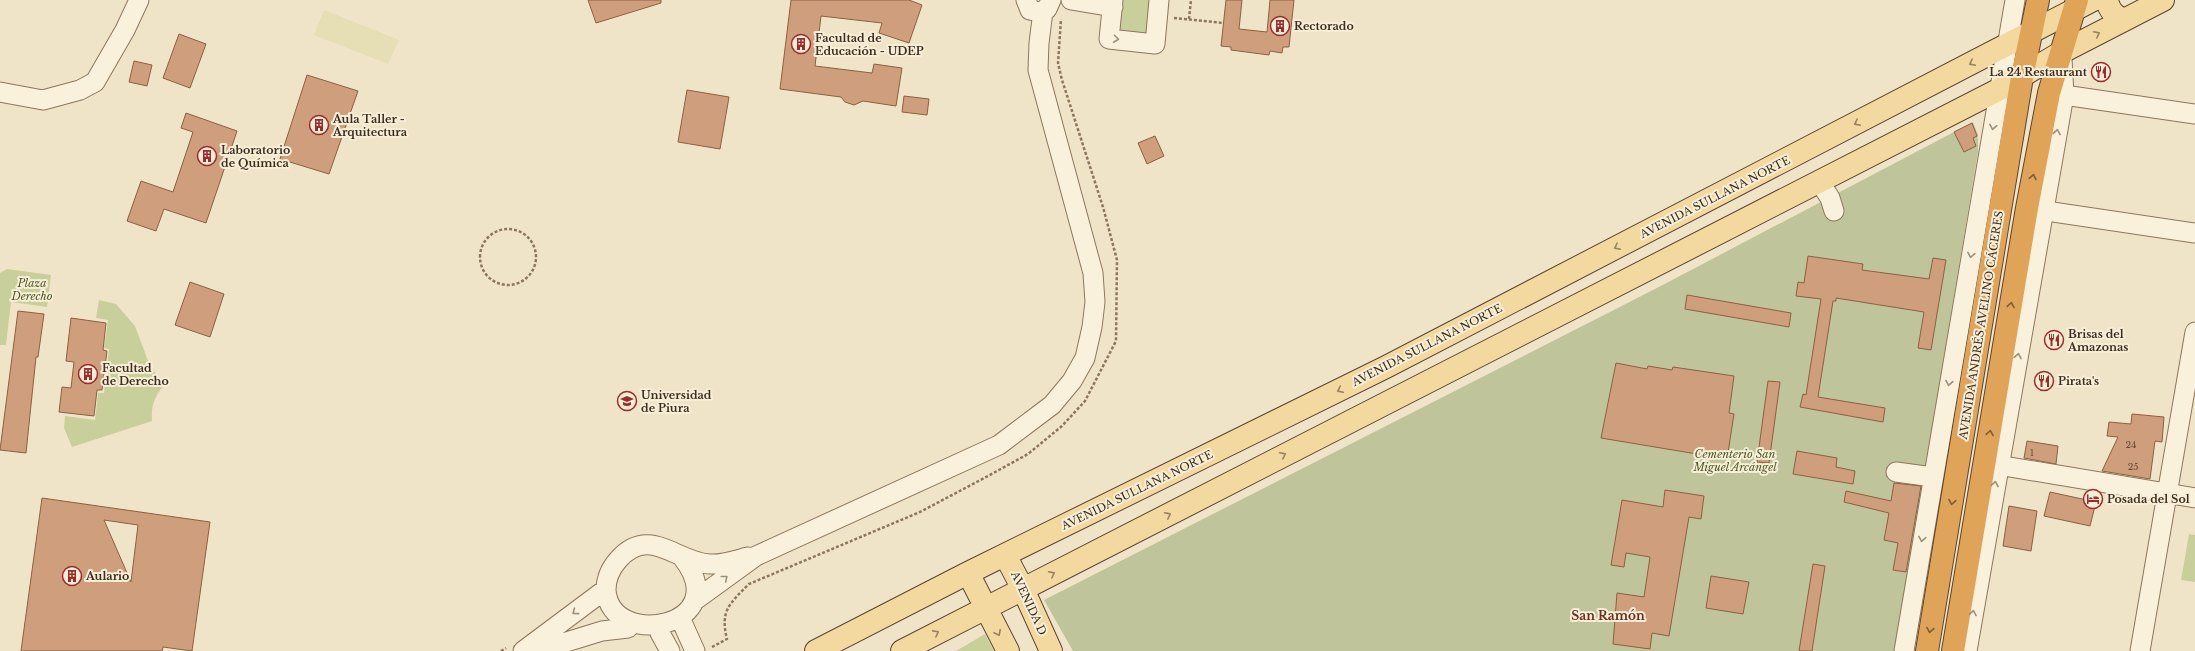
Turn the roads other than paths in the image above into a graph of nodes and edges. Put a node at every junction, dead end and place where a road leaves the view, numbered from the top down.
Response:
1 (139, 0) edge
2 (1159, 0) edge
3 (2015, 0) edge
4 (2038, 0) edge
5 (2107, 0) edge
6 (2163, 0) edge
7 (1113, 3) edge
8 (2082, 3) edge
9 (1050, 4) edge
10 (2124, 20) junction
11 (2033, 30) junction
12 (2007, 45) junction
13 (2062, 52) junction
14 (2022, 76) junction
15 (2000, 89) junction
16 (0, 92) edge
17 (2064, 95) junction
18 (2195, 114) edge
19 (1819, 181) junction
20 (2035, 209) junction
21 (1834, 211) dead end
22 (2195, 233) edge
23 (2195, 332) edge
24 (1998, 465) junction
25 (1896, 472) dead end
26 (1933, 477) junction
27 (2167, 493) junction
28 (2195, 498) edge
29 (1005, 555) junction
30 (756, 556) junction
31 (682, 557) junction
32 (968, 573) junction
33 (1023, 588) junction
34 (606, 589) junction
35 (694, 601) junction
36 (985, 607) junction
37 (682, 622) junction
38 (628, 628) junction
39 (660, 634) junction
40 (702, 650) edge
41 (523, 651) edge
42 (537, 651) edge
43 (670, 651) edge
44 (816, 651) edge
45 (902, 651) edge
46 (1008, 651) edge
47 (1051, 651) edge
48 (1904, 651) edge
49 (1927, 651) edge
50 (1953, 651) edge
51 (1967, 651) edge
52 (2140, 651) edge

1 - 16 street
7 -> 2 street
3 - 12 street, AVENIDA ANDRÉS AVELINO CÁCERES
4 - 11 highway, AVENIDA ANDRÉS AVELINO CÁCERES
5 - 10 main road
6 - 10 main road
7 - 9 street
8 - 11 main road, AVENIDA SULLANA NORTE
8 - 13 highway
9 - 30 street
13 -> 10 main road
11 - 12 main road, AVENIDA SULLANA NORTE
11 - 14 highway, AVENIDA ANDRÉS AVELINO CÁCERES
12 - 15 street, AVENIDA ANDRÉS AVELINO CÁCERES
12 -> 29 main road, AVENIDA SULLANA NORTE
13 - 14 main road
13 - 17 street
20 -> 13 highway
14 - 15 main road
14 -> 49 highway, AVENIDA ANDRÉS AVELINO CÁCERES
15 - 19 main road
15 -> 26 street, AVENIDA ANDRÉS AVELINO CÁCERES
17 - 18 street
20 -> 17 street
19 - 21 street
33 -> 19 main road
20 - 22 street
24 -> 20 street
50 -> 20 highway
23 - 27 street
24 - 27 street
51 -> 24 street
25 - 26 street
26 -> 48 street, AVENIDA ANDRÉS AVELINO CÁCERES
27 - 28 street
27 - 52 street
29 - 32 main road, AVENIDA SULLANA NORTE
29 - 33 main road, AVENIDA D
30 - 31 street
35 -> 30 street
31 - 34 street
31 - 35 street
32 - 36 main road
32 - 44 main road, AVENIDA SULLANA NORTE
33 - 36 main road
33 - 47 main road, AVENIDA D
34 - 38 street
34 -> 41 street
35 - 37 street
45 -> 36 main road
36 -> 46 main road
37 - 39 street
37 - 40 street
38 - 39 street
38 - 42 street
39 - 43 street

